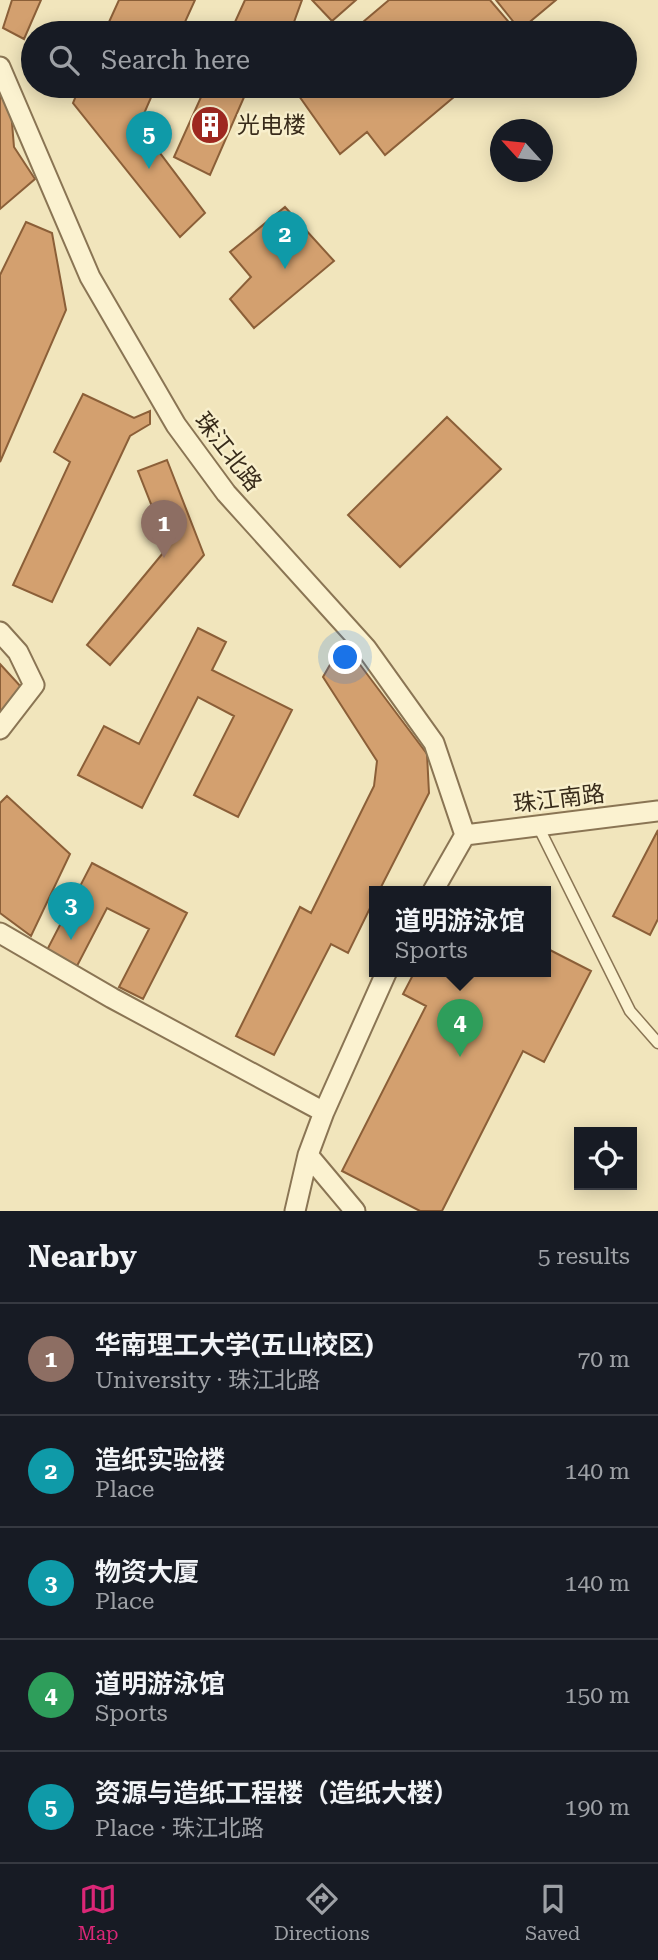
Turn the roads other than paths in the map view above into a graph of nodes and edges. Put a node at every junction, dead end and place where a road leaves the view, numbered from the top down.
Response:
1 (0, 67) edge
2 (0, 633) edge
3 (0, 729) edge
4 (658, 811) edge
5 (538, 826) junction
6 (465, 835) junction
7 (436, 886) edge
8 (0, 933) edge
9 (384, 977) edge
10 (658, 1043) edge
11 (324, 1112) junction
12 (308, 1155) junction
13 (295, 1211) edge
14 (355, 1211) edge

1 - 6 street, 珠江北路
2 - 3 street
4 - 5 street, 珠江南路
5 - 6 street, 珠江南路
5 - 10 lane
6 - 7 street
8 - 11 street
9 - 11 street
11 - 12 street
12 - 13 street
12 - 14 street

